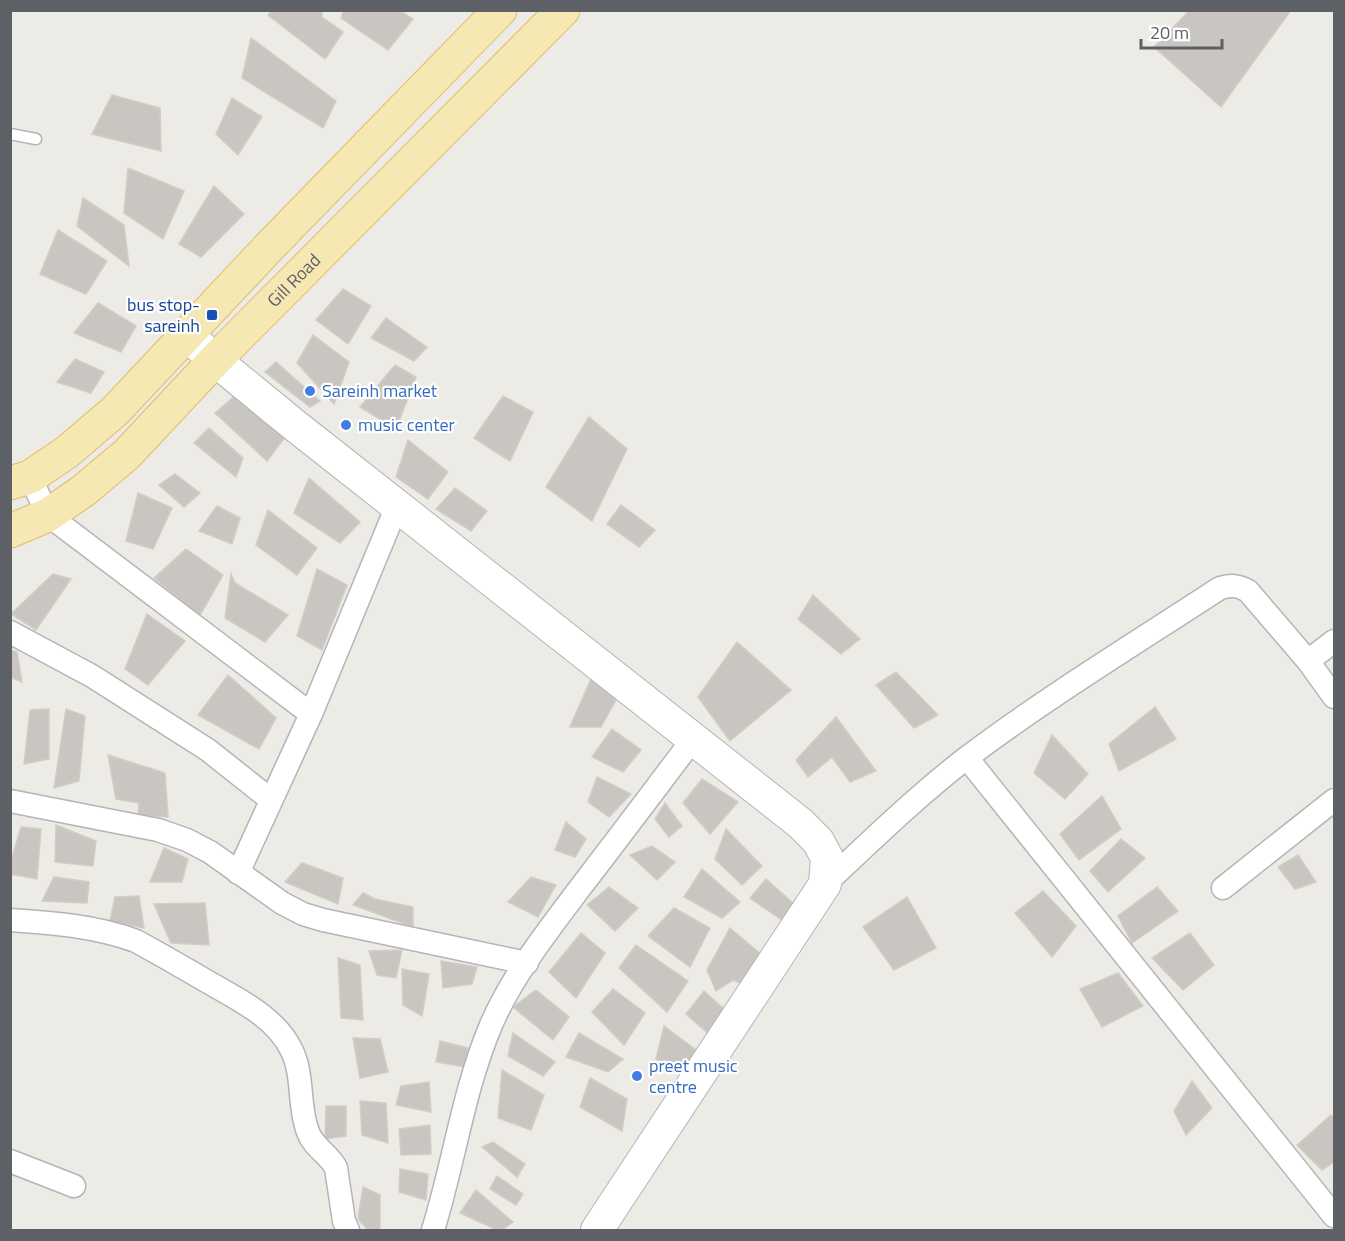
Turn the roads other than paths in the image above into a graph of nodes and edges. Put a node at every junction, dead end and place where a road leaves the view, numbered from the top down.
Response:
1 (500, 10) edge
2 (563, 10) edge
3 (10, 134) edge
4 (36, 139) dead end
5 (186, 334) junction
6 (214, 360) junction
7 (20, 480) edge
8 (398, 506) junction
9 (48, 515) junction
10 (10, 531) edge
11 (10, 632) edge
12 (1335, 641) edge
13 (1308, 662) junction
14 (1335, 697) edge
15 (311, 714) junction
16 (693, 739) junction
17 (967, 758) junction
18 (271, 800) junction
19 (1335, 800) edge
20 (10, 801) edge
21 (238, 873) junction
22 (825, 884) junction
23 (1223, 888) dead end
24 (10, 920) edge
25 (527, 963) junction
26 (10, 1161) edge
27 (74, 1186) dead end
28 (1335, 1216) edge
29 (348, 1230) edge
30 (433, 1230) edge
31 (597, 1230) edge

1 - 5 main road
2 - 6 main road, Gill Road
3 - 4 lane
5 - 6 street
5 - 7 main road
6 - 8 street
6 - 9 main road, Gill Road
7 - 9 street
8 - 15 street
8 - 16 street
9 - 10 main road, Gill Road
9 - 15 street
11 - 18 street
12 - 13 street
13 - 14 street
13 - 17 street
15 - 18 street
16 - 22 street
16 - 25 street
17 - 22 street
17 - 28 street
18 - 21 street
19 - 23 street
20 - 21 street
21 - 25 street
22 - 31 street
24 - 29 street
25 - 30 street
26 - 27 street

